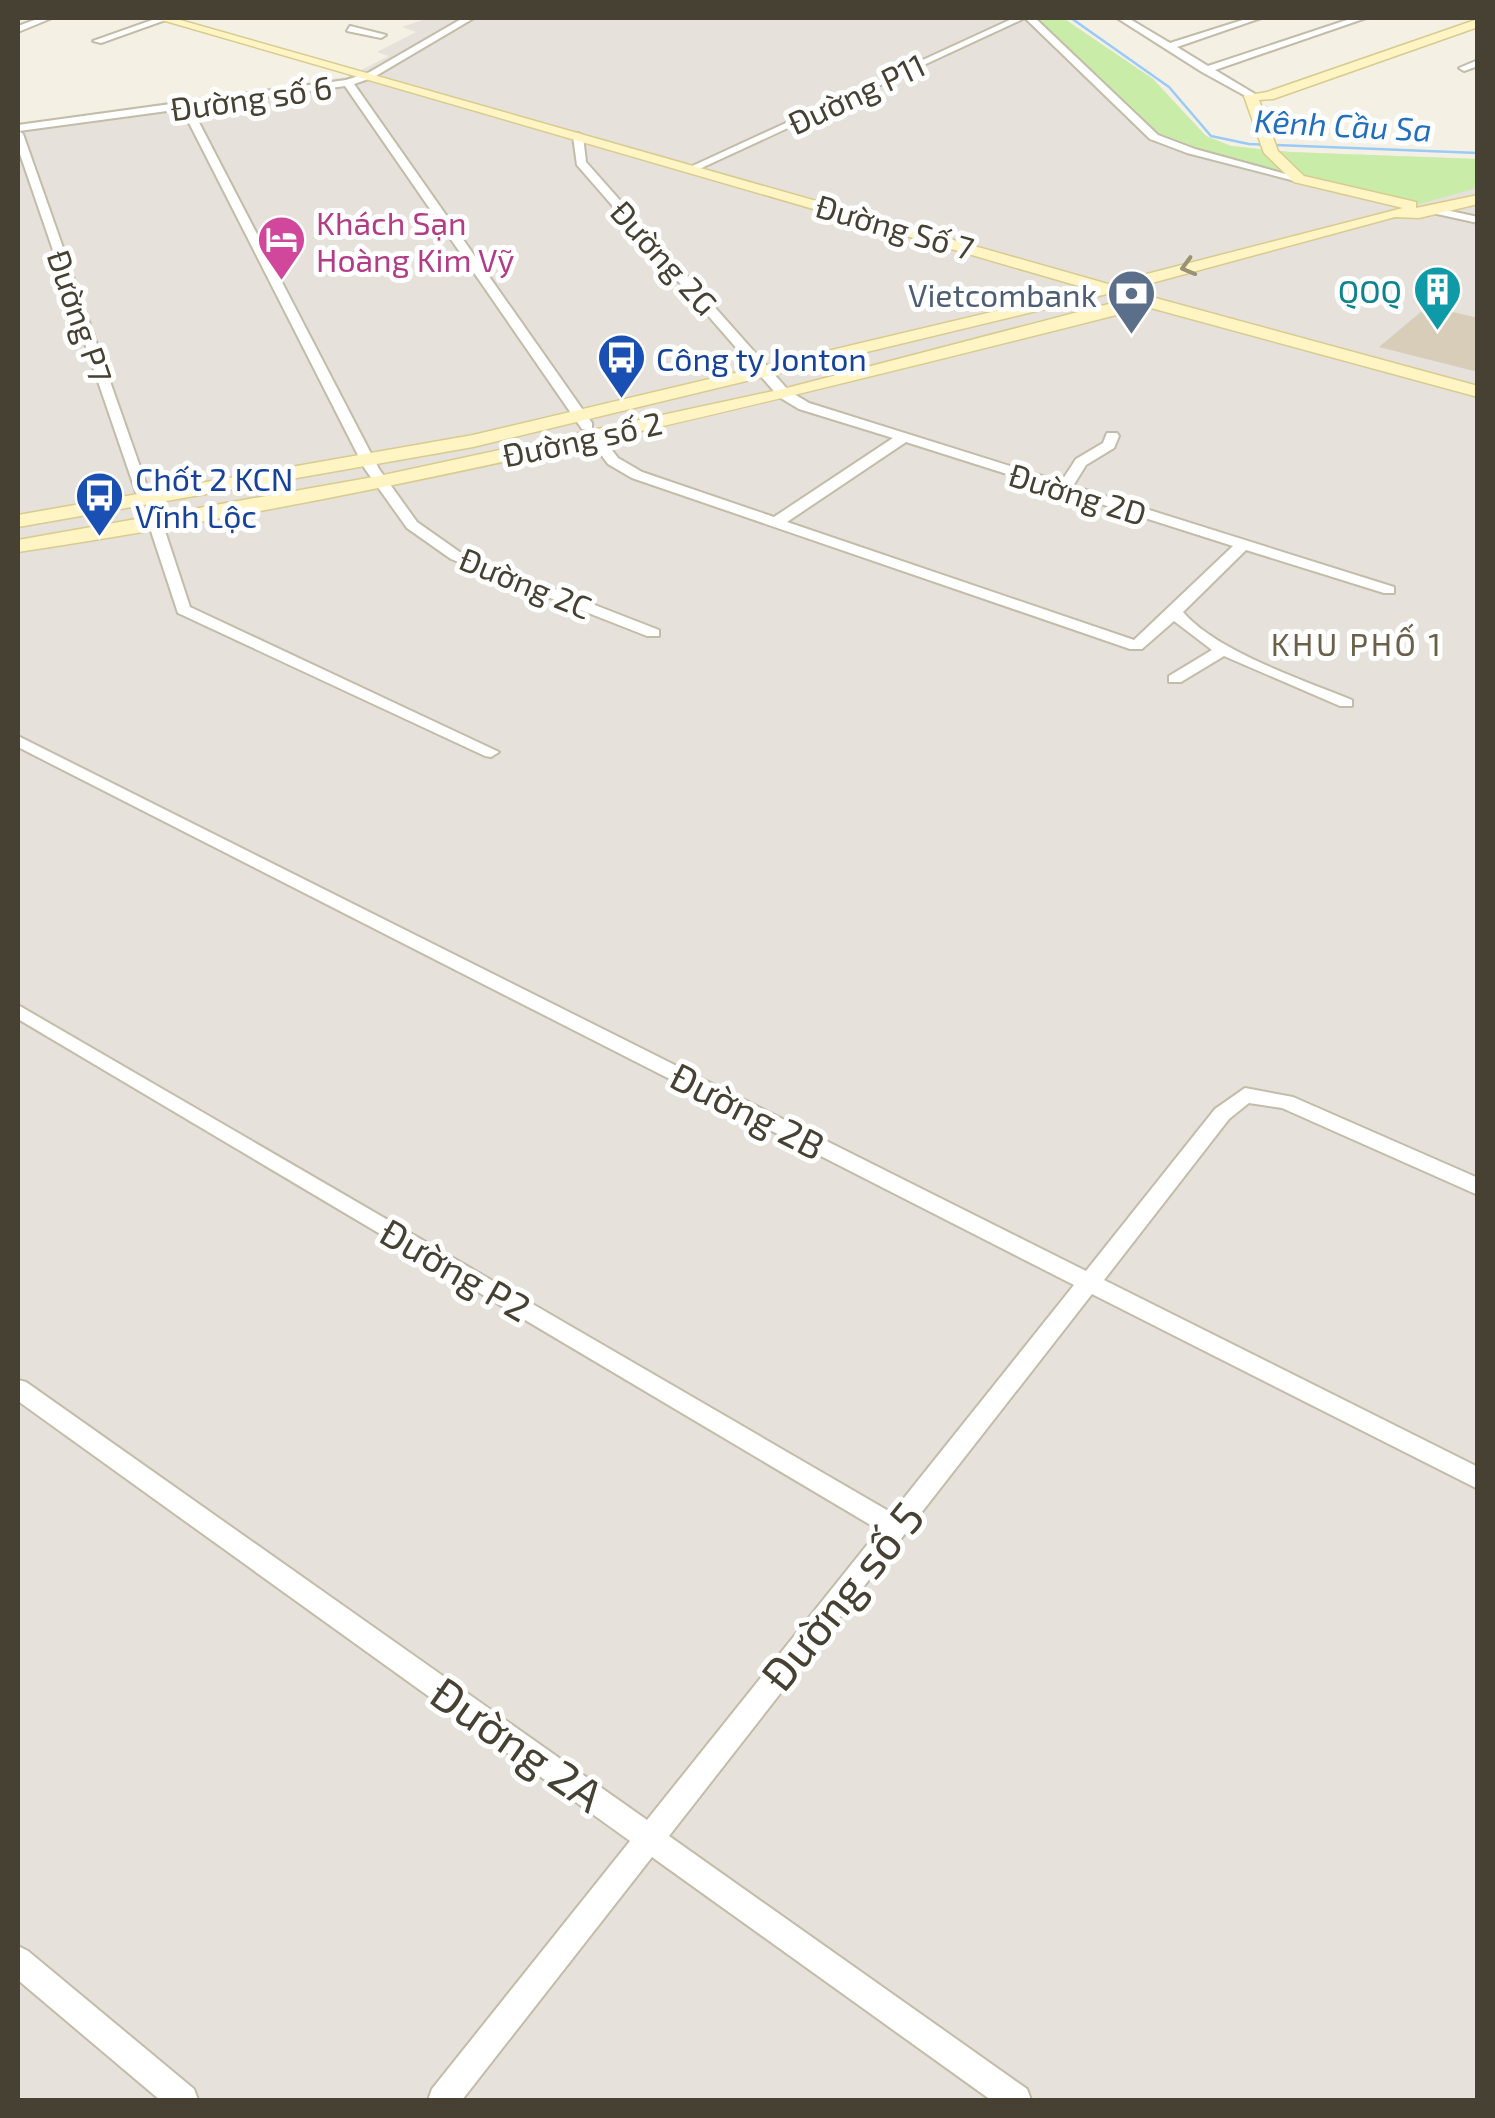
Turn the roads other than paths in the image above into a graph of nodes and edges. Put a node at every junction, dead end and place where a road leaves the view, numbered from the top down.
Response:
1 (47, 18) edge
2 (164, 18) edge
3 (469, 18) edge
4 (1020, 18) edge
5 (1030, 18) edge
6 (1122, 18) edge
7 (1257, 18) edge
8 (1360, 18) edge
9 (1468, 18) edge
10 (1146, 21) dead end
11 (1478, 23) edge
12 (1134, 25) junction
13 (18, 29) edge
14 (350, 29) dead end
15 (381, 35) dead end
16 (98, 41) dead end
17 (1168, 47) junction
18 (1478, 63) edge
19 (1464, 68) dead end
20 (1205, 70) junction
21 (371, 74) junction
22 (348, 83) junction
23 (1251, 96) junction
24 (185, 106) junction
25 (18, 131) edge
26 (578, 136) junction
27 (1275, 158) junction
28 (1236, 162) junction
29 (693, 168) junction
30 (1260, 169) junction
31 (1300, 179) junction
32 (1478, 198) edge
33 (1425, 211) junction
34 (1478, 220) edge
35 (1109, 289) junction
36 (1138, 299) junction
37 (1094, 303) junction
38 (775, 383) junction
39 (1478, 392) edge
40 (587, 426) junction
41 (1112, 436) dead end
42 (904, 438) junction
43 (373, 470) junction
44 (1065, 488) junction
45 (144, 498) junction
46 (18, 521) edge
47 (155, 522) junction
48 (776, 523) junction
49 (18, 533) edge
50 (1242, 544) junction
51 (18, 546) edge
52 (1389, 590) dead end
53 (1175, 612) junction
54 (653, 633) dead end
55 (1226, 648) junction
56 (1175, 679) dead end
57 (1346, 703) dead end
58 (18, 741) edge
59 (491, 752) dead end
60 (18, 1011) edge
61 (1478, 1187) edge
62 (1090, 1284) junction
63 (18, 1389) edge
64 (1478, 1479) edge
65 (895, 1527) junction
66 (648, 1836) junction
67 (18, 1961) edge
68 (183, 2100) edge
69 (443, 2100) edge
70 (1016, 2100) edge

1 - 13 street
2 - 16 street
2 - 21 main road, Đường Số 7
3 - 21 street, Đường số 6
4 - 29 street, Đường P11
5 - 28 street
6 - 12 street
7 - 17 street
8 - 20 street
9 - 23 main road
10 - 12 street
11 - 23 main road
12 - 17 street
14 - 15 street
17 - 20 street
18 - 19 street
20 - 23 street
21 - 22 street, Đường số 6
21 - 26 main road, Đường Số 7
22 - 24 street, Đường số 6
22 - 40 street
23 - 27 main road
24 - 25 street, Đường số 6
24 - 43 street, Đường 2C
25 - 45 street, Đường P7
26 - 29 main road, Đường Số 7
26 - 38 street, Đường 2G
27 - 28 street
27 - 30 street
27 - 31 main road
28 - 30 street
29 - 35 main road, Đường Số 7
30 - 31 street
31 - 33 main road
32 - 33 main road, Đường số 2
33 - 34 street
33 -> 35 main road, Đường số 2
33 - 36 main road, Đường số 2
35 - 36 main road, Đường Số 7
35 - 37 main road, Đường số 2
35 - 38 main road, Đường số 2
36 - 37 main road, Đường số 2
36 - 38 main road, Đường số 2
36 - 39 main road, Đường Số 7
37 - 38 main road, Đường số 2
38 - 40 main road, Đường số 2
38 - 40 main road, Đường số 2
38 - 42 street, Đường 2D
40 - 43 main road, Đường số 2
40 - 48 street
41 - 44 street
42 - 44 street, Đường 2D
42 - 48 street
43 - 45 main road, Đường số 2
43 - 47 main road, Đường số 2
43 - 49 main road, Đường số 2
43 - 54 street, Đường 2C
44 - 50 street, Đường 2D
45 - 46 main road, Đường số 2
47 - 51 main road, Đường số 2
47 - 59 street
48 - 53 street
50 - 52 street, Đường 2D
50 - 53 street
53 - 55 street
55 - 56 street
55 - 57 street
58 - 62 street, Đường 2B
60 - 65 street, Đường P2
61 - 62 street, Đường số 5
62 - 64 street, Đường 2B
62 - 65 street, Đường số 5
63 - 66 street, Đường 2A
65 - 66 street, Đường số 5
66 - 69 street, Đường số 5
66 - 70 street, Đường 2A
67 - 68 street

